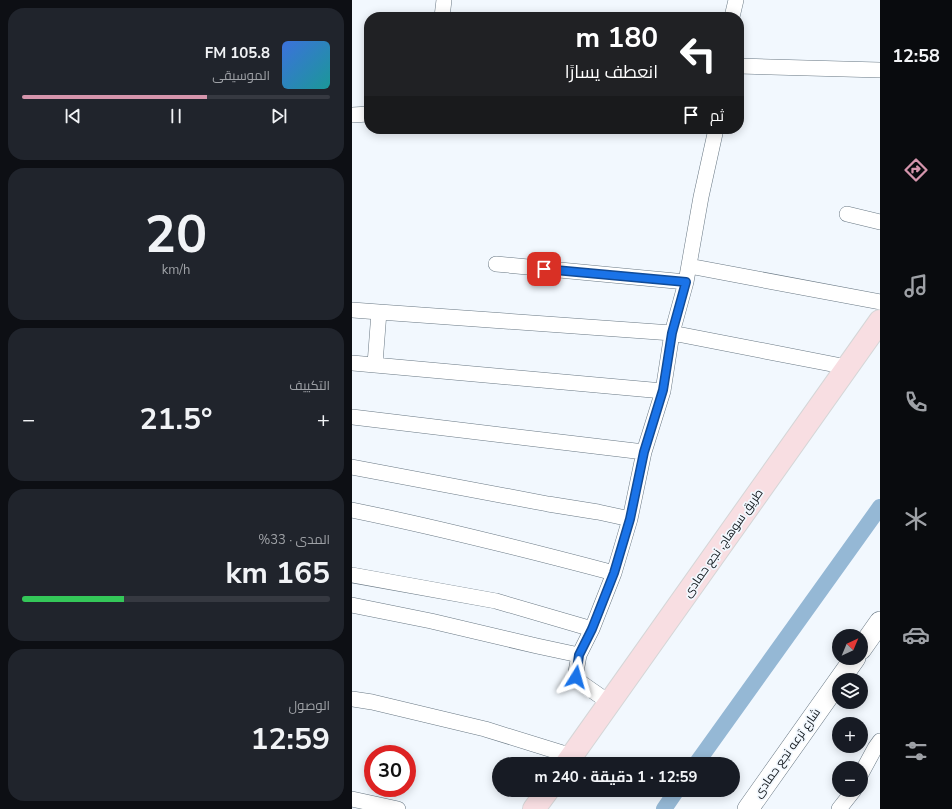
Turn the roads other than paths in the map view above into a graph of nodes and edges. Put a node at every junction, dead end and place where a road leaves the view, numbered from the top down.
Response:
1 (444, 0) edge
2 (736, 0) edge
3 (443, 12) edge
4 (733, 12) edge
5 (744, 66) edge
6 (880, 70) edge
7 (364, 114) edge
8 (352, 115) edge
9 (715, 134) edge
10 (847, 214) dead end
11 (880, 222) edge
12 (496, 264) dead end
13 (689, 266) junction
14 (686, 282) junction
15 (880, 302) edge
16 (352, 310) edge
17 (379, 312) junction
18 (880, 321) edge
19 (672, 333) junction
20 (352, 363) edge
21 (375, 364) junction
22 (847, 367) junction
23 (663, 390) junction
24 (352, 417) edge
25 (644, 452) junction
26 (352, 467) edge
27 (352, 510) edge
28 (630, 519) junction
29 (614, 573) junction
30 (352, 574) edge
31 (352, 605) edge
32 (880, 622) edge
33 (592, 629) junction
34 (868, 639) edge
35 (579, 655) junction
36 (849, 665) edge
37 (352, 699) edge
38 (610, 703) junction
39 (880, 741) edge
40 (561, 757) edge
41 (571, 757) edge
42 (868, 761) edge
43 (543, 797) edge
44 (848, 797) edge
45 (852, 797) edge
46 (352, 799) edge
47 (398, 809) edge
48 (534, 809) edge
49 (748, 809) edge
50 (839, 809) edge
51 (849, 809) edge

1 - 3 street
2 - 4 street
5 - 6 street
7 - 8 street
9 - 13 street
10 - 11 street
12 - 14 street
13 - 14 street
13 - 15 street
14 - 19 street
16 - 17 street
17 - 19 street
17 - 21 street
18 - 22 main road, طريق سوهاج, نجع حمادى
19 - 22 street
19 - 23 street
20 - 21 street
21 - 23 street
22 - 38 main road, طريق سوهاج, نجع حمادى
23 - 25 street
24 - 25 street
25 - 28 street
26 - 28 street
27 - 29 street
28 - 29 street
29 - 33 street
30 - 33 street
31 - 35 street
32 - 34 street
33 - 35 street
35 - 38 street
36 - 49 street, شارع ترعه نجع حمادى
37 - 40 street
38 - 41 main road, طريق سوهاج, نجع حمادى
39 - 42 street
43 - 48 main road
44 - 50 street
45 - 51 street
46 - 47 street

